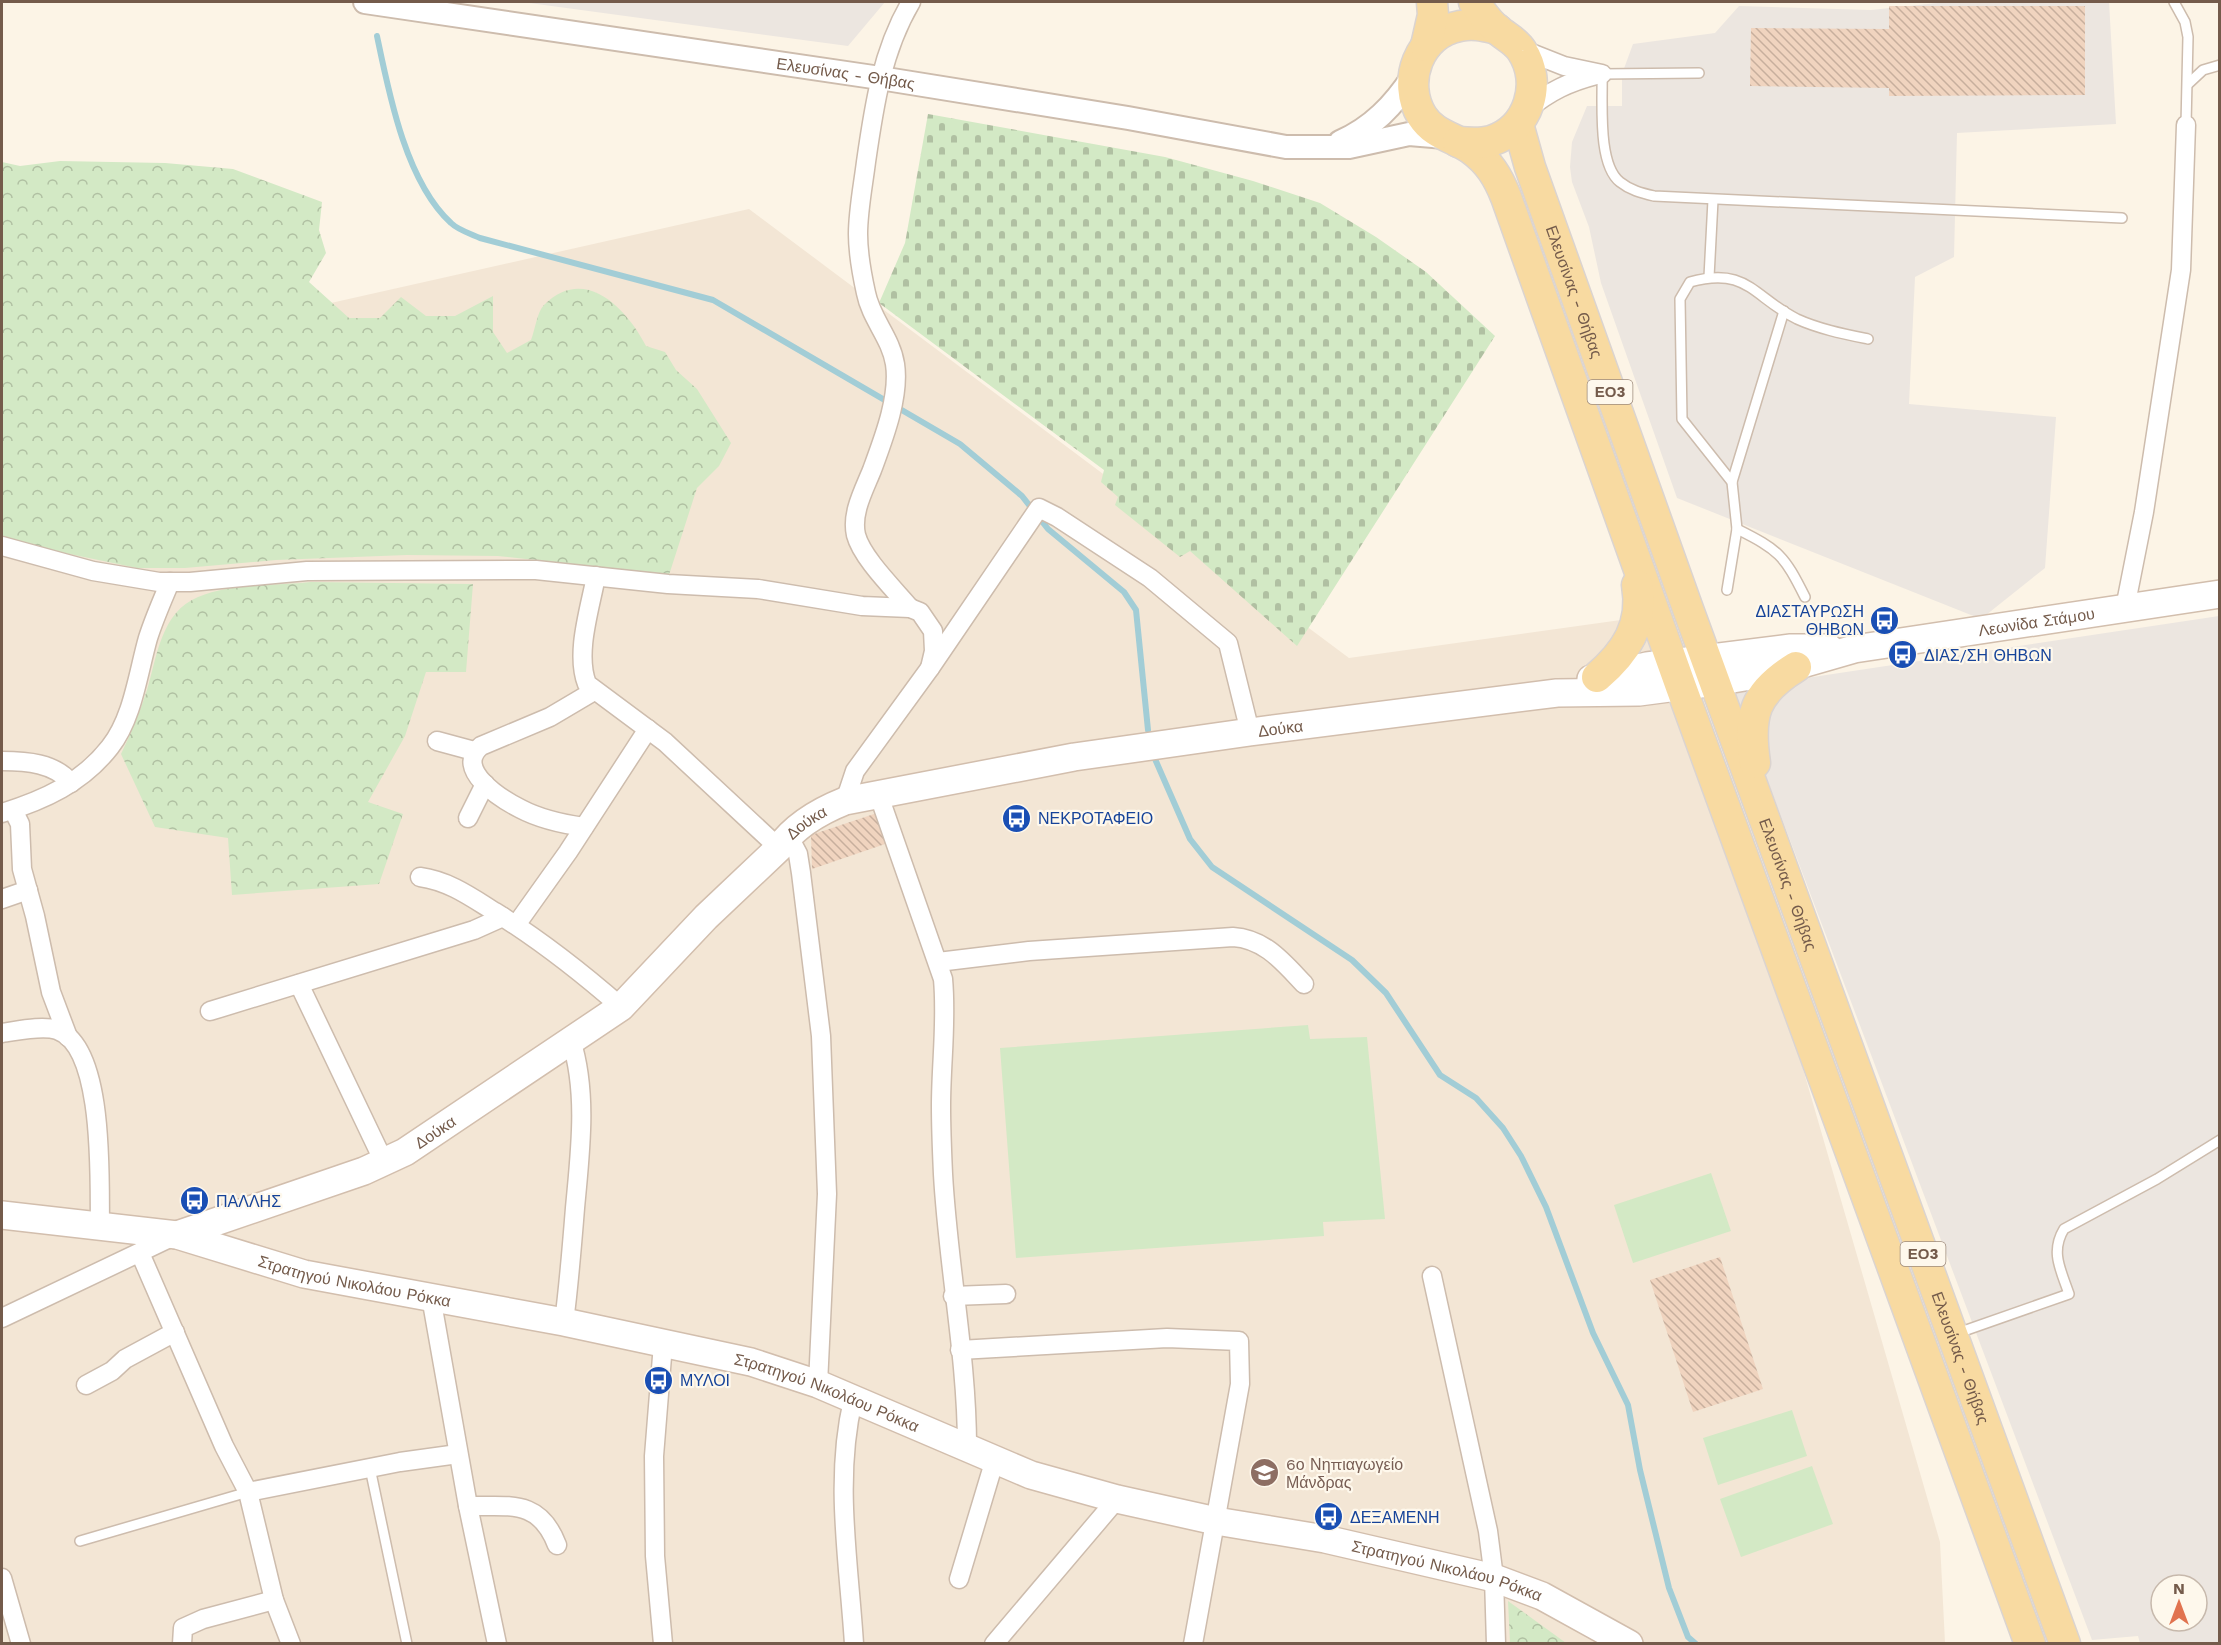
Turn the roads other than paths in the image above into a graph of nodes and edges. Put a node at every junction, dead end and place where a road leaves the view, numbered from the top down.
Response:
1 (365, 2) edge
2 (911, 2) edge
3 (1432, 2) edge
4 (1474, 2) edge
5 (2174, 2) edge
6 (1497, 29) junction
7 (1426, 46) junction
8 (1521, 49) junction
9 (2220, 65) edge
10 (1699, 73) dead end
11 (1602, 74) junction
12 (1413, 76) junction
13 (880, 78) junction
14 (2188, 84) junction
15 (1522, 117) junction
16 (2186, 125) joint
17 (1452, 140) junction
18 (1325, 149) junction
19 (1713, 200) junction
20 (2122, 218) dead end
21 (1709, 277) junction
22 (1784, 311) junction
23 (1868, 339) dead end
24 (1732, 482) junction
25 (1737, 529) junction
26 (1628, 538) junction
27 (2, 546) edge
28 (596, 576) junction
29 (170, 582) junction
30 (1727, 590) dead end
31 (2220, 594) edge
32 (1805, 597) dead end
33 (910, 608) junction
34 (2125, 608) junction
35 (1854, 649) junction
36 (1796, 667) junction
37 (930, 668) junction
38 (1711, 671) junction
39 (1677, 675) junction
40 (1597, 677) junction
41 (594, 691) junction
42 (1557, 693) junction
43 (648, 729) junction
44 (1250, 732) junction
45 (437, 741) dead end
46 (474, 751) junction
47 (2, 762) edge
48 (72, 783) junction
49 (485, 784) junction
50 (878, 793) junction
51 (845, 801) junction
52 (7, 812) edge
53 (1762, 813) junction
54 (468, 818) dead end
55 (584, 827) junction
56 (784, 841) junction
57 (420, 877) dead end
58 (28, 890) junction
59 (2, 899) edge
60 (510, 921) junction
61 (938, 962) junction
62 (299, 984) junction
63 (1304, 984) dead end
64 (621, 1007) junction
65 (210, 1011) dead end
66 (2, 1034) edge
67 (68, 1037) junction
68 (570, 1040) junction
69 (2219, 1140) edge
70 (384, 1162) junction
71 (2, 1215) edge
72 (100, 1227) junction
73 (177, 1234) junction
74 (140, 1253) junction
75 (1432, 1276) dead end
76 (1006, 1294) dead end
77 (953, 1296) junction
78 (431, 1297) junction
79 (2, 1318) edge
80 (564, 1322) junction
81 (175, 1332) junction
82 (1952, 1335) junction
83 (663, 1344) junction
84 (960, 1350) junction
85 (86, 1384) dead end
86 (818, 1384) junction
87 (853, 1400) junction
88 (968, 1447) junction
89 (458, 1454) junction
90 (995, 1459) junction
91 (370, 1468) junction
92 (248, 1492) junction
93 (1117, 1499) junction
94 (468, 1506) junction
95 (1216, 1521) junction
96 (80, 1541) dead end
97 (557, 1545) dead end
98 (2, 1578) edge
99 (1494, 1578) junction
100 (959, 1580) dead end
101 (274, 1600) junction
102 (21, 1644) edge
103 (182, 1644) edge
104 (291, 1644) edge
105 (407, 1644) edge
106 (497, 1644) edge
107 (663, 1644) edge
108 (854, 1644) edge
109 (994, 1644) edge
110 (1193, 1644) edge
111 (1496, 1644) edge
112 (1629, 1644) edge
113 (2030, 1644) edge
114 (2065, 1644) edge

1 - 13 street, Ελευσίνας - Θήβας
2 - 13 street
3 - 7 main road
4 - 6 main road, Ελευσίνας - Θήβας / ΕΟ3
5 - 14 lane
6 - 7 main road
6 - 8 main road, Ελευσίνας - Θήβας / ΕΟ3
7 - 12 main road
8 - 11 street
8 - 15 main road, Ελευσίνας - Θήβας / ΕΟ3
9 - 14 lane
10 - 11 lane
11 - 15 street
11 - 19 lane
12 - 17 main road, Ελευσίνας - Θήβας / ΕΟ3
12 - 18 street
13 - 18 street, Ελευσίνας - Θήβας
13 - 33 street
14 - 16 lane
15 - 17 main road
15 - 38 main road, Ελευσίνας - Θήβας / ΕΟ3
16 - 34 street
17 - 18 street, Ελευσίνας - Θήβας
17 - 26 main road, Ελευσίνας - Θήβας / ΕΟ3
19 - 20 lane
19 - 21 lane
21 - 22 lane
21 - 24 lane
22 - 23 lane
22 - 24 lane
24 - 25 lane
25 - 30 lane
25 - 32 lane
26 - 39 main road, Ελευσίνας - Θήβας / ΕΟ3
26 - 40 main road, ΕΟ3
27 - 29 street
28 - 29 street
28 - 33 street
28 - 41 street
29 - 48 street
31 - 34 main road, Λεωνίδα Στάμου
33 - 37 street
34 - 35 main road, Λεωνίδα Στάμου
35 - 36 main road, Λεωνίδα Στάμου
35 - 38 main road, Λεωνίδα Στάμου
36 - 38 main road, Λεωνίδα Στάμου
36 - 53 main road, ΕΟ3
37 - 44 street
37 - 51 street
38 - 39 main road, Δούκα
38 - 53 main road, Ελευσίνας - Θήβας / ΕΟ3
39 - 40 main road, Δούκα
39 - 42 main road, Δούκα
39 - 113 main road, Ελευσίνας - Θήβας / ΕΟ3
40 - 42 main road, Δούκα
41 - 43 street
41 - 46 street
42 - 44 main road, Δούκα
43 - 55 street
43 - 56 street
44 - 50 main road, Δούκα
45 - 46 street
46 - 49 street
47 - 48 street
48 - 52 street
49 - 54 street
49 - 55 street
50 - 51 main road, Δούκα
50 - 61 street
51 - 56 main road, Δούκα
52 - 58 street
53 - 82 main road, Ελευσίνας - Θήβας / ΕΟ3
55 - 60 street
56 - 64 main road, Δούκα
56 - 86 street
57 - 60 street
58 - 59 street
58 - 67 street
60 - 62 street
60 - 64 street
61 - 63 street
61 - 77 street
62 - 65 street
62 - 70 street
64 - 68 main road, Δούκα
66 - 67 street
67 - 72 street
68 - 70 main road, Δούκα
68 - 80 street
69 - 82 lane
70 - 73 main road, Δούκα
71 - 72 main road, Στρατηγού Νικολάου Ρόκκα
72 - 73 main road, Στρατηγού Νικολάου Ρόκκα
73 - 74 street
73 - 78 main road, Στρατηγού Νικολάου Ρόκκα
74 - 79 street
74 - 81 street
75 - 99 street
76 - 77 street
77 - 84 street
78 - 80 main road, Στρατηγού Νικολάου Ρόκκα
78 - 89 street
80 - 83 main road, Στρατηγού Νικολάου Ρόκκα
81 - 85 street
81 - 92 street
82 - 114 main road, Ελευσίνας - Θήβας / ΕΟ3
83 - 86 main road, Στρατηγού Νικολάου Ρόκκα
83 - 107 street
84 - 88 street
84 - 95 street
86 - 87 main road, Στρατηγού Νικολάου Ρόκκα
87 - 88 main road, Στρατηγού Νικολάου Ρόκκα
87 - 108 street
88 - 90 main road, Στρατηγού Νικολάου Ρόκκα
89 - 91 street
89 - 94 street
90 - 93 main road, Στρατηγού Νικολάου Ρόκκα
90 - 100 street
91 - 92 street
91 - 105 lane
92 - 96 lane
92 - 101 street
93 - 95 main road, Στρατηγού Νικολάου Ρόκκα
93 - 109 street
94 - 97 street
94 - 106 street
95 - 99 main road, Στρατηγού Νικολάου Ρόκκα
95 - 110 street
98 - 102 street
99 - 111 street
99 - 112 main road, Στρατηγού Νικολάου Ρόκκα
101 - 103 street
101 - 104 street

